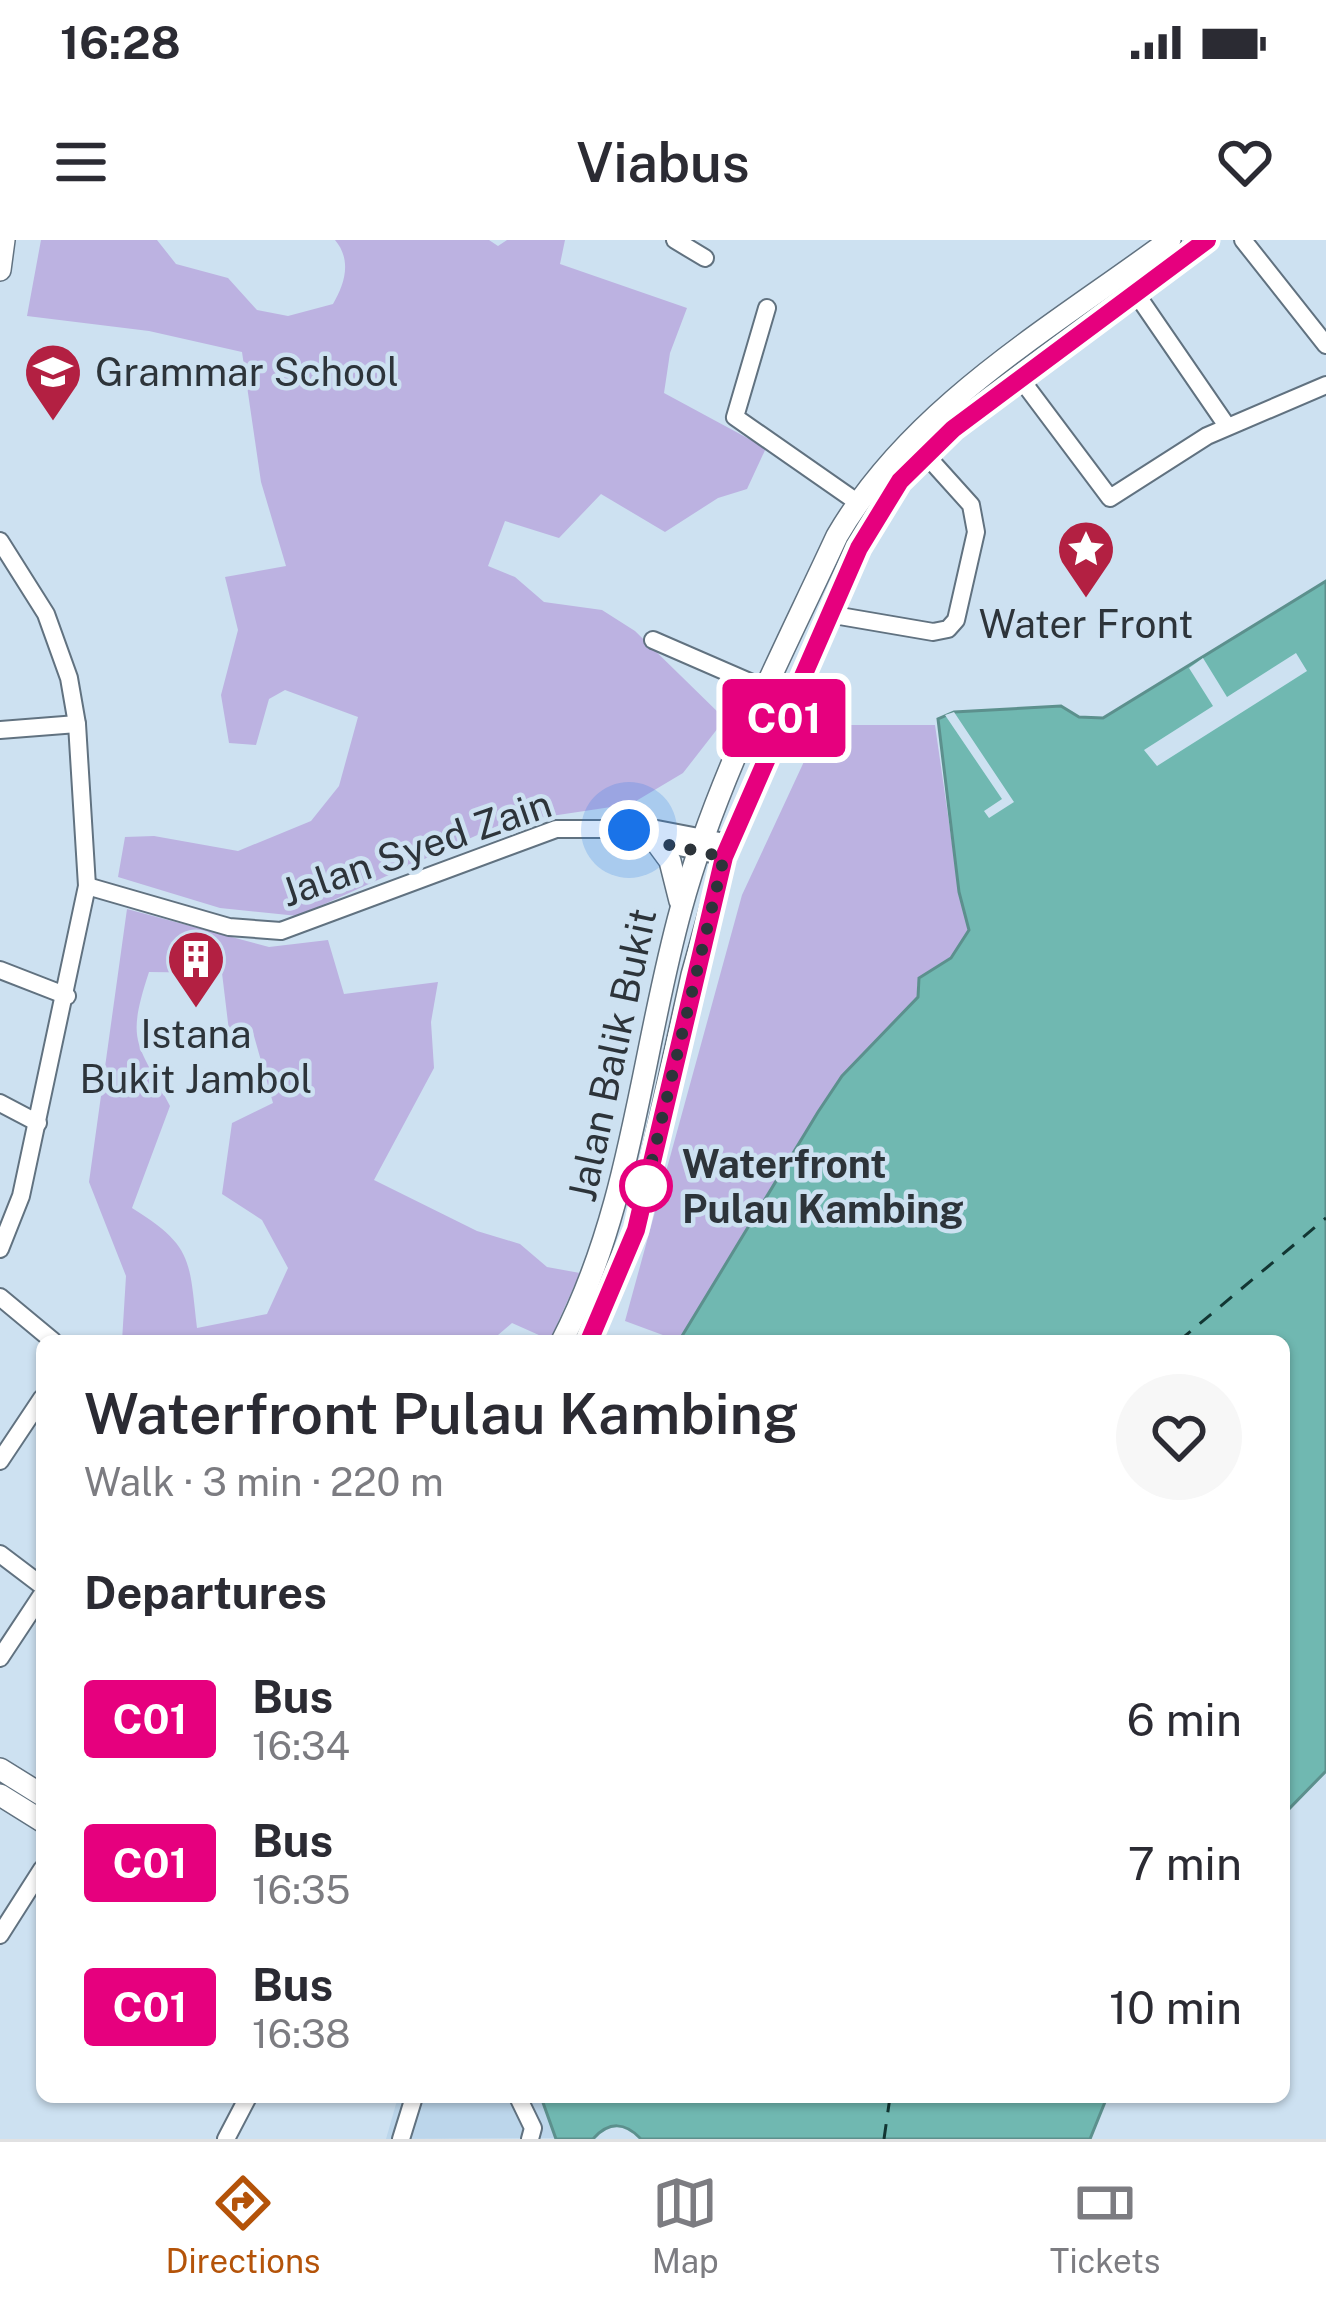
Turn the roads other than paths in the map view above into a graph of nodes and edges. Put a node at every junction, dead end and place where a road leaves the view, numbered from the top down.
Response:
1 (4, 240) edge
2 (675, 240) edge
3 (1169, 240) edge
4 (1207, 240) edge
5 (1243, 240) edge
6 (705, 258) dead end
7 (0, 270) edge
8 (1135, 292) junction
9 (767, 308) dead end
10 (1326, 345) edge
11 (1020, 378) junction
12 (1326, 385) edge
13 (1227, 426) junction
14 (925, 454) junction
15 (857, 502) junction
16 (0, 541) edge
17 (828, 614) junction
18 (653, 640) dead end
19 (768, 690) junction
20 (77, 724) junction
21 (0, 730) edge
22 (629, 830) junction
23 (656, 842) junction
24 (700, 845) junction
25 (727, 850) junction
26 (87, 886) junction
27 (681, 907) junction
28 (0, 970) edge
29 (67, 996) junction
30 (0, 1103) edge
31 (38, 1123) junction
32 (0, 1249) edge
33 (0, 1297) edge
34 (46, 1335) edge
35 (565, 1335) edge
36 (592, 1335) edge
37 (36, 1408) edge
38 (0, 1461) edge
39 (0, 1554) edge
40 (36, 1580) edge
41 (36, 1605) edge
42 (0, 1658) edge
43 (0, 1768) edge
44 (36, 1792) edge
45 (0, 1795) edge
46 (36, 1817) edge
47 (36, 1878) edge
48 (0, 1935) edge
49 (245, 2103) edge
50 (412, 2103) edge
51 (521, 2103) edge
52 (226, 2139) edge
53 (400, 2139) edge
54 (530, 2139) edge

1 - 7 main road
2 - 6 street
3 - 15 main road, Jalan Balik Bukit
4 - 8 main road, Jalan Balik Bukit
5 - 10 street
8 - 11 main road, Jalan Balik Bukit
8 - 13 street
9 - 15 street
11 - 13 street
11 - 14 main road, Jalan Balik Bukit
12 - 13 street
14 - 17 main road, Jalan Balik Bukit
14 - 17 street
15 - 19 main road, Jalan Balik Bukit
16 - 20 street
17 - 25 main road, Jalan Balik Bukit
18 - 19 street
19 - 24 main road, Jalan Balik Bukit
20 - 21 street
20 - 26 street
22 - 23 street
22 - 24 street, Jalan Syed Zain
22 - 26 street, Jalan Syed Zain
23 - 24 street
23 - 27 main road
24 - 25 street
24 - 27 main road, Jalan Balik Bukit
25 - 36 main road, Jalan Balik Bukit
26 - 29 street
27 - 35 main road, Jalan Balik Bukit
28 - 29 street
29 - 31 street
30 - 31 street
31 - 32 street
33 - 34 street
37 - 38 street
39 - 40 street
41 - 42 street
43 - 44 main road
45 - 46 main road
47 - 48 street
49 - 52 street
50 - 53 street
51 - 54 street

